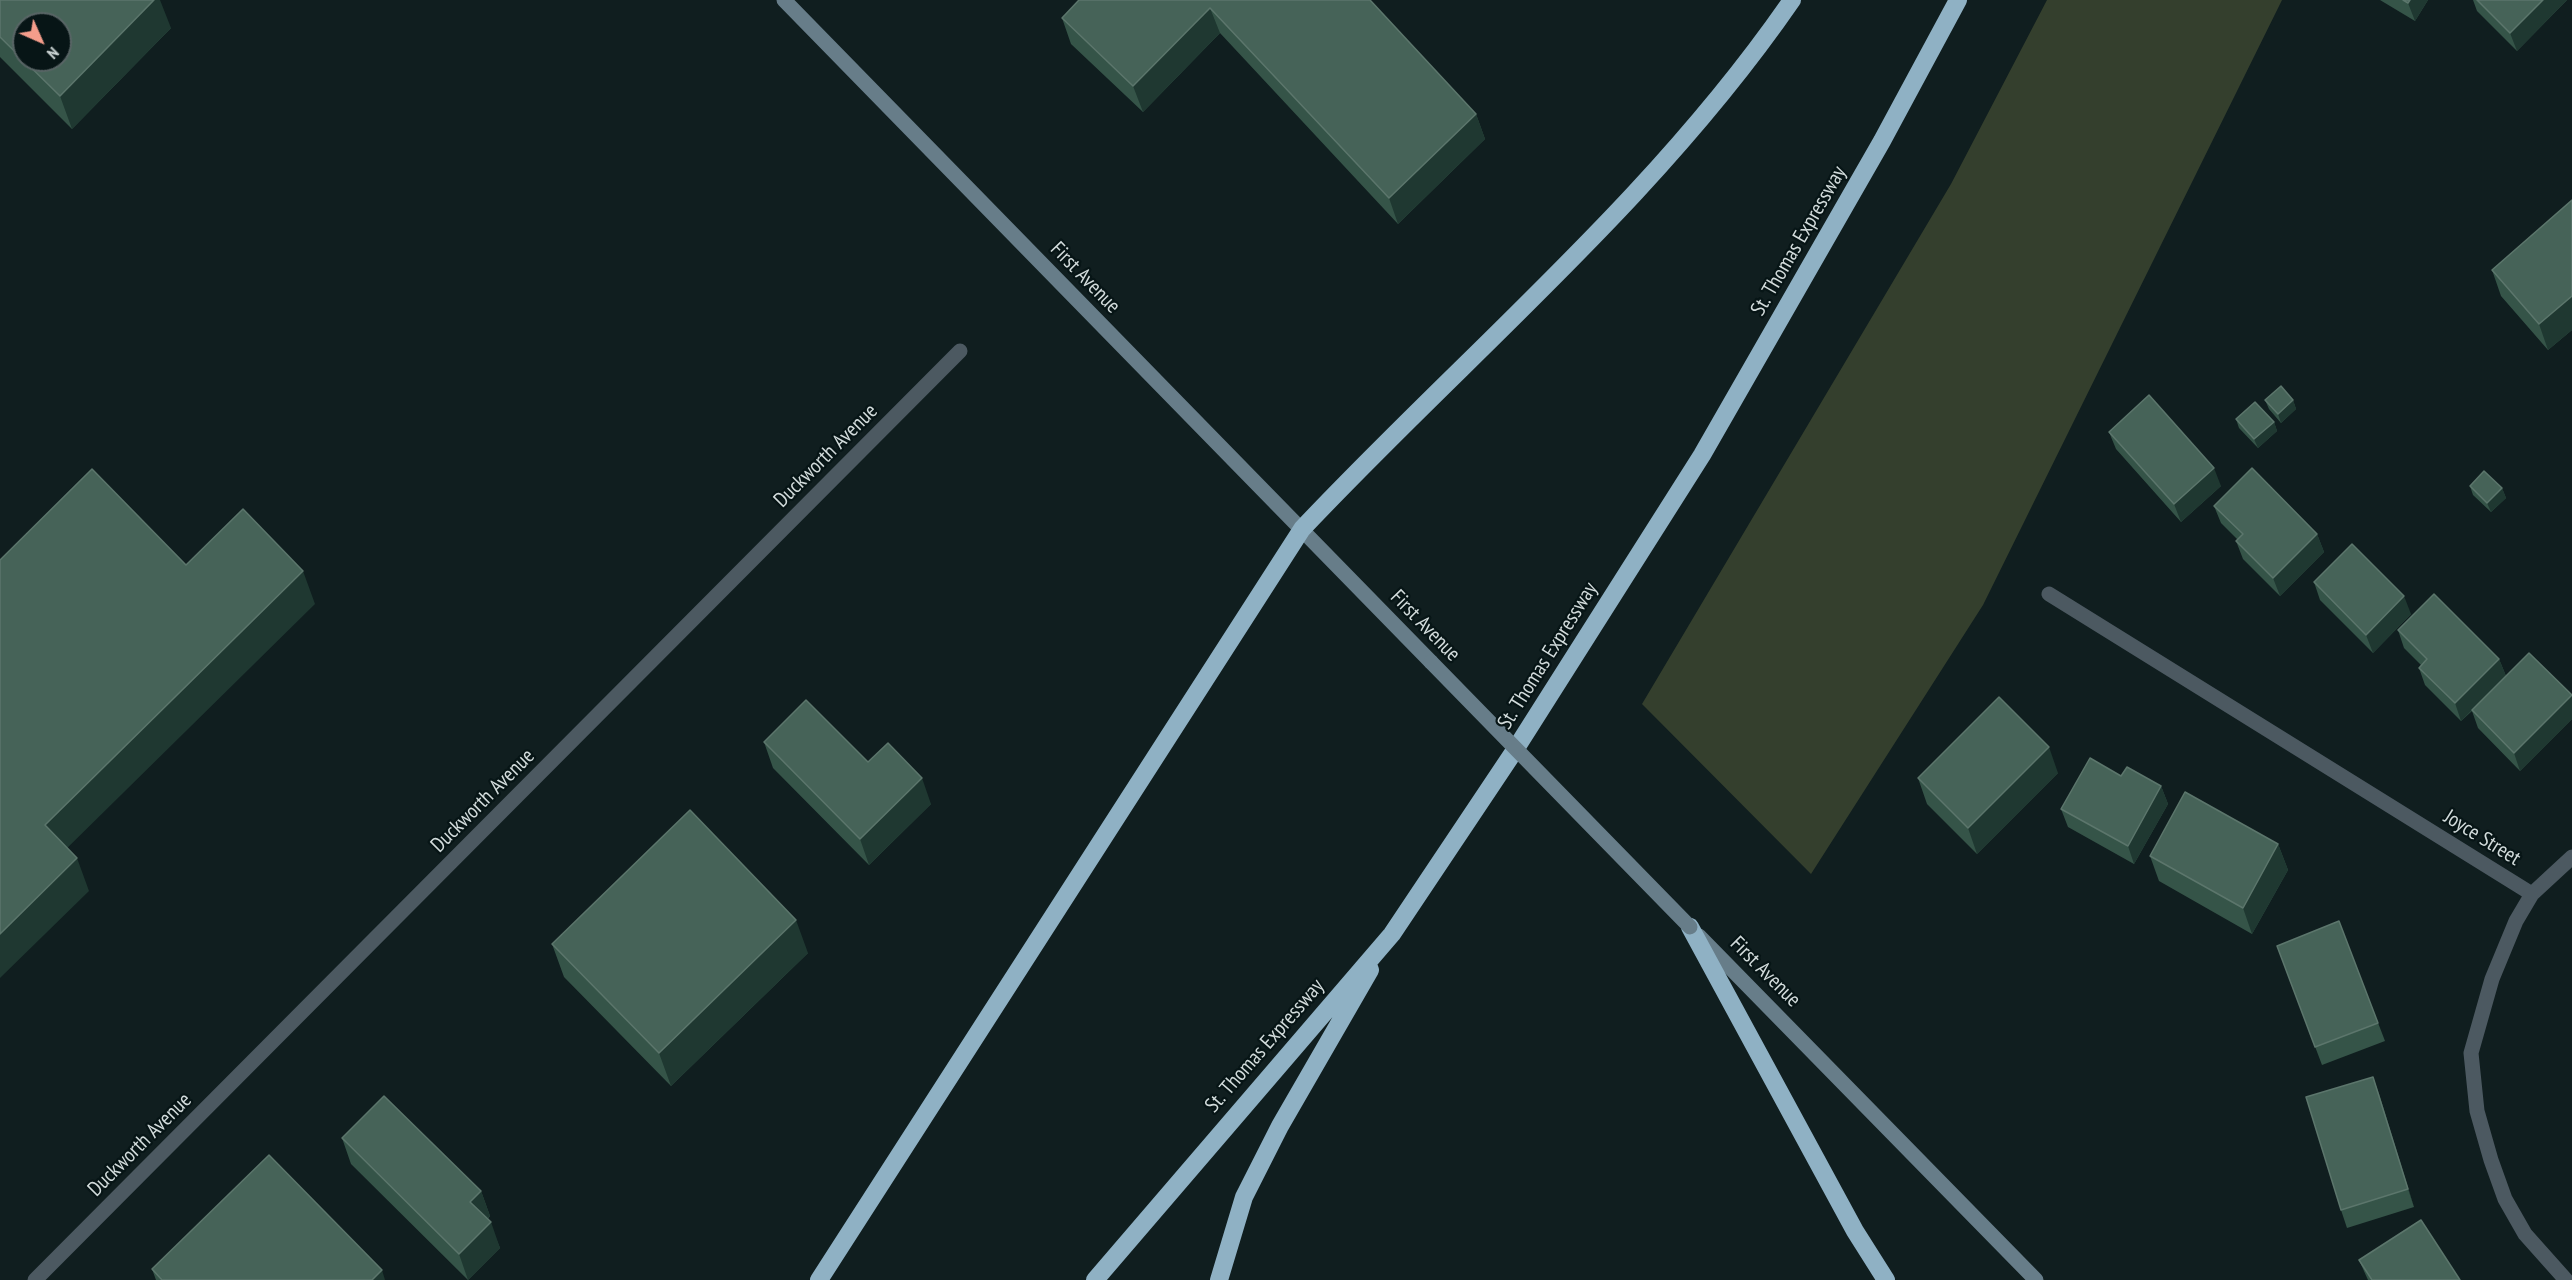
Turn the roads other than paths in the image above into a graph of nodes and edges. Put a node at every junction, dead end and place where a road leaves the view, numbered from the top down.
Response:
1 (784, 0) edge
2 (1792, 0) edge
3 (1958, 0) edge
4 (960, 351) dead end
5 (1302, 529) junction
6 (2049, 594) dead end
7 (2572, 857) edge
8 (2532, 894) junction
9 (1690, 927) junction
10 (1392, 934) junction
11 (35, 1280) edge
12 (819, 1280) edge
13 (1095, 1280) edge
14 (1219, 1280) edge
15 (1886, 1280) edge
16 (2036, 1280) edge
17 (2566, 1280) edge

1 - 5 main road, First Avenue
2 - 5 highway
3 - 10 highway, St. Thomas Expressway
4 - 11 street, Duckworth Avenue
5 - 9 main road, First Avenue, bridge
5 - 12 highway
6 - 8 street, Joyce Street
7 - 8 street
8 - 17 street, Joyce Street
9 - 15 highway
9 - 16 main road, First Avenue
10 - 13 highway, St. Thomas Expressway
10 - 14 highway

